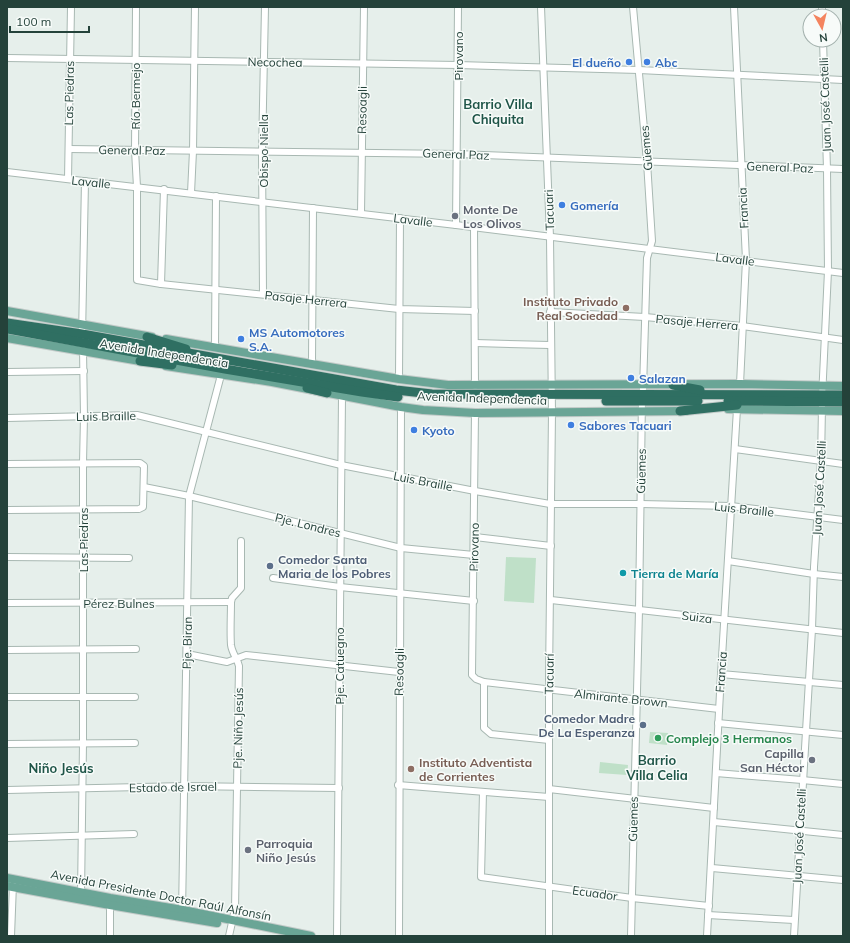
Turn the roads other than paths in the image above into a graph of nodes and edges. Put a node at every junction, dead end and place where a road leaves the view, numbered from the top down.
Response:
1 (71, 7) edge
2 (136, 7) edge
3 (195, 7) edge
4 (265, 7) edge
5 (364, 7) edge
6 (458, 7) edge
7 (541, 7) edge
8 (633, 7) edge
9 (734, 7) edge
10 (823, 48) edge
11 (7, 58) edge
12 (70, 59) junction
13 (135, 59) junction
14 (194, 60) junction
15 (264, 61) junction
16 (363, 64) junction
17 (458, 65) junction
18 (543, 67) junction
19 (639, 70) junction
20 (738, 74) junction
21 (824, 79) junction
22 (843, 80) edge
23 (69, 149) junction
24 (135, 150) junction
25 (193, 151) junction
26 (262, 152) junction
27 (361, 152) junction
28 (457, 154) junction
29 (547, 158) junction
30 (647, 162) junction
31 (741, 165) junction
32 (827, 169) junction
33 (843, 169) edge
34 (7, 172) edge
35 (68, 179) junction
36 (85, 181) junction
37 (137, 187) junction
38 (164, 189) junction
39 (191, 193) junction
40 (216, 196) junction
41 (263, 201) junction
42 (313, 208) junction
43 (361, 214) junction
44 (400, 218) junction
45 (456, 224) junction
46 (474, 227) junction
47 (550, 236) junction
48 (650, 249) junction
49 (746, 260) junction
50 (828, 271) junction
51 (843, 273) edge
52 (137, 280) joint
53 (161, 284) junction
54 (215, 290) junction
55 (263, 294) junction
56 (313, 299) junction
57 (399, 309) junction
58 (7, 311) edge
59 (475, 311) junction
60 (550, 312) junction
61 (645, 317) junction
62 (7, 323) edge
63 (83, 324) junction
64 (742, 326) junction
65 (7, 329) edge
66 (147, 336) junction
67 (7, 338) edge
68 (824, 338) junction
69 (843, 340) edge
70 (83, 343) junction
71 (475, 343) junction
72 (550, 345) junction
73 (215, 347) junction
74 (140, 361) joint
75 (312, 364) junction
76 (223, 368) junction
77 (7, 372) edge
78 (84, 372) junction
79 (272, 376) junction
80 (399, 379) junction
81 (740, 384) junction
82 (551, 385) junction
83 (673, 385) junction
84 (475, 386) junction
85 (843, 386) edge
86 (327, 393) junction
87 (642, 393) junction
88 (745, 395) junction
89 (843, 395) edge
90 (342, 396) junction
91 (551, 398) junction
92 (822, 399) junction
93 (761, 402) junction
94 (843, 402) edge
95 (401, 407) junction
96 (738, 409) junction
97 (680, 411) junction
98 (843, 411) edge
99 (552, 412) junction
100 (642, 412) junction
101 (475, 413) junction
102 (84, 417) junction
103 (7, 418) edge
104 (206, 431) junction
105 (735, 449) junction
106 (821, 461) junction
107 (83, 463) junction
108 (7, 464) edge
109 (843, 464) edge
110 (341, 465) junction
111 (400, 477) junction
112 (144, 487) junction
113 (475, 491) junction
114 (189, 496) junction
115 (550, 504) junction
116 (641, 504) junction
117 (731, 506) junction
118 (83, 509) junction
119 (7, 510) edge
120 (818, 517) junction
121 (843, 520) edge
122 (341, 532) junction
123 (475, 537) junction
124 (241, 541) dead end
125 (550, 546) junction
126 (401, 548) junction
127 (474, 555) junction
128 (83, 557) junction
129 (7, 558) edge
130 (129, 558) dead end
131 (728, 561) junction
132 (814, 574) junction
133 (843, 577) edge
134 (273, 578) dead end
135 (340, 587) junction
136 (400, 594) junction
137 (550, 600) junction
138 (474, 601) junction
139 (187, 602) junction
140 (231, 602) junction
141 (7, 603) edge
142 (83, 603) junction
143 (639, 610) junction
144 (725, 620) junction
145 (812, 630) junction
146 (843, 633) edge
147 (136, 649) dead end
148 (7, 650) edge
149 (83, 650) junction
150 (187, 654) junction
151 (237, 658) junction
152 (339, 665) junction
153 (399, 672) junction
154 (721, 674) junction
155 (476, 679) joint
156 (809, 681) junction
157 (484, 682) junction
158 (843, 684) edge
159 (549, 690) junction
160 (83, 696) junction
161 (7, 697) edge
162 (136, 697) dead end
163 (636, 700) junction
164 (719, 709) junction
165 (718, 723) junction
166 (805, 732) junction
167 (843, 735) edge
168 (549, 740) junction
169 (83, 743) junction
170 (135, 743) dead end
171 (7, 744) edge
172 (716, 773) junction
173 (802, 780) junction
174 (843, 784) edge
175 (398, 785) junction
176 (185, 786) junction
177 (237, 786) junction
178 (83, 788) junction
179 (339, 788) junction
180 (549, 789) junction
181 (7, 790) edge
182 (484, 792) junction
183 (549, 797) junction
184 (633, 799) junction
185 (714, 808) junction
186 (714, 822) junction
187 (800, 831) junction
188 (134, 834) dead end
189 (843, 835) edge
190 (82, 836) junction
191 (7, 838) edge
192 (712, 868) junction
193 (798, 876) junction
194 (843, 880) edge
195 (10, 883) edge
196 (550, 886) junction
197 (81, 896) junction
198 (632, 898) junction
199 (110, 902) junction
200 (709, 906) junction
201 (182, 913) junction
202 (708, 915) junction
203 (794, 920) junction
204 (231, 923) junction
205 (11, 936) edge
206 (110, 936) edge
207 (229, 936) edge
208 (284, 936) edge
209 (311, 936) edge
210 (337, 936) edge
211 (399, 936) edge
212 (549, 936) edge
213 (631, 936) edge
214 (707, 936) edge
215 (794, 936) edge

1 - 12 street, Las Piedras
2 - 13 street, Río Bermejo
3 - 14 street
4 - 15 street, Obispo Niella
5 - 16 street, Resoagli
6 - 17 street, Pirovano
7 - 18 street, Tacuari
8 - 19 street, Güemes
9 - 20 street, Francia
10 - 21 street, Juan José Castelli
11 - 12 street, Necochea
12 - 13 street, Necochea
12 - 23 street, Las Piedras
13 - 14 street, Necochea
13 - 24 street, Río Bermejo
14 - 15 street, Necochea
14 - 25 street
15 - 16 street, Necochea
15 - 26 street, Obispo Niella
16 - 17 street, Necochea
16 - 27 street, Resoagli
17 - 18 street, Necochea
17 - 28 street, Pirovano
18 - 19 street, Necochea
18 - 29 street, Tacuari
19 - 20 street
19 - 30 street, Güemes
20 - 21 street
20 - 31 street, Francia
21 - 22 street
21 - 32 street, Juan José Castelli
23 - 24 street, General Paz
23 - 35 street, Las Piedras
24 - 25 street, General Paz
24 - 37 street, Río Bermejo
25 - 26 street, General Paz
25 - 39 street
26 - 27 street, General Paz
26 - 41 street, Obispo Niella
27 - 28 street, General Paz
27 - 43 street, Resoagli
28 - 29 street, General Paz
28 - 45 street, Pirovano
29 - 30 street, General Paz
29 - 47 street, Tacuari
30 - 31 street, General Paz
30 - 48 street, Güemes
31 - 32 street, General Paz
31 - 49 street, Francia
32 - 33 street, General Paz
32 - 50 street, Juan José Castelli
34 - 35 street, Lavalle
35 - 36 street, Lavalle
36 - 37 street, Lavalle
36 - 63 street, Las Piedras
37 - 38 street, Lavalle
37 - 52 street, Río Bermejo
38 - 39 street, Lavalle
38 - 53 street
39 - 40 street, Lavalle
40 - 41 street, Lavalle
40 - 54 street
41 - 42 street, Lavalle
41 - 55 street, Obispo Niella
42 - 43 street, Lavalle
42 - 56 street
43 - 44 street, Lavalle
44 - 45 street, Lavalle
44 - 57 street
45 - 46 street, Lavalle
46 - 47 street, Lavalle
46 - 59 street
47 - 48 street, Lavalle
47 - 60 street, Tacuari
48 - 49 street, Lavalle
48 - 61 street, Güemes
49 - 50 street, Lavalle
49 - 64 street, Francia
50 - 51 street, Lavalle
50 - 68 street, Juan José Castelli
52 - 53 street, Pasaje Herrera
53 - 54 street, Pasaje Herrera
54 - 55 street, Pasaje Herrera
54 - 73 street
55 - 56 street, Pasaje Herrera
56 - 57 street, Pasaje Herrera
56 - 75 street
57 - 59 street, Pasaje Herrera
57 - 80 street
58 - 63 main road, Avenida Independencia
59 - 71 street
60 - 61 street, Pasaje Herrera
60 - 72 street, Tacuari
61 - 64 street, Pasaje Herrera
61 - 87 street, Güemes
62 - 70 highway, Avenida Independencia
63 - 66 main road, Avenida Independencia
63 - 70 street, Las Piedras
64 - 68 street, Pasaje Herrera
64 - 81 street, Francia
65 - 70 highway, Avenida Independencia
66 - 73 main road, Avenida Independencia
66 - 76 highway
67 - 70 main road, Avenida Independencia
68 - 69 street, Pasaje Herrera
68 - 92 street, Juan José Castelli
70 - 74 main road, Avenida Independencia
70 - 76 highway, Avenida Independencia
70 - 78 street, Las Piedras
71 - 72 street
71 - 84 street
72 - 82 street, Tacuari
73 - 75 main road, Avenida Independencia
74 - 76 highway
75 - 80 main road, Avenida Independencia
76 - 79 highway, Avenida Independencia
76 - 86 main road, Avenida Independencia
76 - 91 highway, Avenida Independencia
76 - 104 street, Pje. Biran
77 - 78 street
78 - 102 street, Las Piedras
79 - 86 highway
79 - 91 highway, Avenida Independencia
80 - 84 main road, Avenida Independencia
81 - 83 main road, Avenida Independencia
81 - 92 main road, Avenida Independencia
82 - 84 main road, Avenida Independencia
82 - 87 main road, Avenida Independencia
82 - 91 street, Tacuari
83 - 87 main road, Avenida Independencia
83 - 88 highway
85 - 92 main road, Avenida Independencia
86 - 90 main road, Avenida Independencia
87 - 88 highway, Avenida Independencia
87 - 91 highway, Avenida Independencia
87 - 93 highway, Avenida Independencia
87 - 100 street, Güemes
88 - 92 highway, Avenida Independencia
89 - 92 highway, Avenida Independencia
90 - 95 main road, Avenida Independencia
90 - 110 street, Pje. Catuegno
91 - 99 street, Tacuari
92 - 93 highway, Avenida Independencia
92 - 94 highway, Avenida Independencia
92 - 96 main road, Avenida Independencia
92 - 98 main road, Avenida Independencia
92 - 106 street, Juan José Castelli
93 - 97 highway
95 - 101 main road, Avenida Independencia
95 - 111 street, Resoagli
96 - 97 main road, Avenida Independencia
96 - 105 street, Francia
97 - 100 main road, Avenida Independencia
99 - 100 main road, Avenida Independencia
99 - 101 main road, Avenida Independencia
99 - 115 street, Tacuarí
100 - 116 street, Güemes
101 - 113 street, Pirovano
102 - 103 street, Luis Braille
102 - 104 street, Luis Braille
102 - 107 street, Las Piedras
104 - 110 street, Luis Braille
104 - 114 street, Pje. Biran
105 - 106 street
105 - 117 street, Francia
106 - 109 street
106 - 120 street, Juan José Castelli
107 - 108 street
107 - 112 street
107 - 118 street, Las Piedras
110 - 111 street, Luis Braille
110 - 122 street, Pje. Catuegno
111 - 113 street, Luis Braille
111 - 126 street, Resoagli
112 - 114 street, Pje. Londres
112 - 118 street
113 - 115 street, Luis Braille
113 - 123 street, Pirovano
114 - 122 street, Pje. Londres
114 - 139 street, Pje. Biran
115 - 116 street, Luis Braille
115 - 125 street, Tacuarí
116 - 117 street, Luis Braille
116 - 143 street, Güemes
117 - 120 street, Luis Braille
117 - 131 street, Francia
118 - 119 street
118 - 128 street, Las Piedras
120 - 121 street, Luis Braille
120 - 132 street, Juan José Castelli
122 - 126 street, Pje. Londres
122 - 135 street, Pje. Catuegno
123 - 125 street
123 - 127 street, Pirovano
124 - 140 street
125 - 137 street, Tacuarí
126 - 127 street, Pje. Londres
126 - 136 street, Resoagli
127 - 138 street, Pirovano
128 - 129 street
128 - 130 street
128 - 142 street, Las Piedras
131 - 132 street
131 - 144 street, Francia
132 - 133 street
132 - 145 street, Juan José Castelli
134 - 135 street
135 - 136 street
135 - 152 street, Pje. Catuegno
136 - 138 street
136 - 153 street, Resoagli
137 - 143 street, Suiza
137 - 159 street, Tacuarí
138 - 155 street, Pirovano
139 - 140 street, Pérez Bulnes
139 - 142 street, Pérez Bulnes
139 - 150 street, Pje. Biran
140 - 151 street, Pje. Niño Jesús
141 - 142 street, Pérez Bulnes
142 - 149 street, Las Piedras
143 - 144 street, Suiza
143 - 163 street, Güemes
144 - 145 street, Suiza
144 - 154 street, Francia
145 - 146 street, Suiza
145 - 156 street, Juan José Castelli
147 - 149 street
148 - 149 street
149 - 160 street, Las Piedras
150 - 151 street
150 - 176 street, Pje. Biran
151 - 152 street
151 - 177 street, Pje. Niño Jesús
152 - 153 street
152 - 179 street, Pje. Catuegno
153 - 175 street, Resoagli
154 - 156 street
154 - 164 street, Francia
155 - 157 street, Almirante Brown
156 - 158 street
156 - 166 street, Juan José Castelli
157 - 159 street, Almirante Brown
157 - 168 street
159 - 163 street, Almirante Brown
159 - 168 street, Tacuarí
160 - 161 street
160 - 162 street
160 - 169 street, Las Piedras
163 - 164 street, Almirante Brown
163 - 184 street, Güemes
164 - 165 street, Francia
165 - 166 street
165 - 172 street, Francia
166 - 167 street
166 - 173 street, Juan José Castelli
168 - 180 street, Tacuarí
169 - 170 street
169 - 171 street
169 - 178 street, Las Piedras
172 - 173 street
172 - 185 street, Francia
173 - 174 street
173 - 187 street, Juan José Castelli
175 - 182 street
175 - 211 street, Resoagli
176 - 177 street, Estado de Israel
176 - 178 street, Estado de Israel
176 - 201 street, Pje. Biran
177 - 179 street, Estado de Israel
177 - 204 street, Pje. Niño Jesús
178 - 181 street, Estado de Israel
178 - 190 street, Las Piedras
179 - 210 street, Pje. Catuegno
180 - 183 street, Tacuarí
180 - 184 street
182 - 183 street
182 - 196 street, Ecuador
183 - 196 street, Tacuarí
184 - 185 street
184 - 198 street, Güemes
185 - 186 street, Francia
186 - 187 street
186 - 192 street, Francia
187 - 189 street
187 - 193 street, Juan José Castelli
188 - 190 street
190 - 191 street
190 - 197 street, Las Piedras
192 - 193 street
192 - 200 street, Francia
193 - 194 street
193 - 203 street, Juan José Castelli
195 - 197 main road, Avenida Presidente Doctor Raúl Alfonsín
195 - 205 street
196 - 198 street, Ecuador
196 - 212 street, Tacuarí
197 - 199 main road, Avenida Presidente Doctor Raúl Alfonsín
198 - 200 street, Ecuador
198 - 213 street, Güemes
199 - 201 main road, Avenida Presidente Doctor Raúl Alfonsín
199 - 206 street
200 - 202 street, Francia
201 - 204 main road, Avenida Presidente Doctor Raúl Alfonsín
202 - 203 street
202 - 214 street, Francia
203 - 215 street, Juan José Castelli
204 - 207 street, Pje. Niño Jesús
204 - 208 main road, Avenida Presidente Doctor Raúl Alfonsín
204 - 209 main road, Avenida Presidente Doctor Raúl Alfonsín

